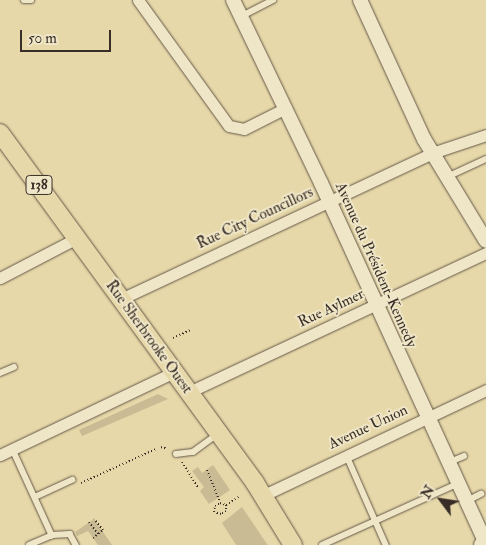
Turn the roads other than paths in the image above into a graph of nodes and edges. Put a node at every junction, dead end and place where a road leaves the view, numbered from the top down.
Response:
1 (138, 0) edge
2 (233, 0) edge
3 (274, 0) edge
4 (360, 0) edge
5 (240, 17) junction
6 (286, 108) junction
7 (0, 132) edge
8 (486, 135) edge
9 (432, 153) junction
10 (486, 159) edge
11 (446, 177) junction
12 (329, 200) junction
13 (77, 238) junction
14 (486, 241) edge
15 (486, 253) edge
16 (0, 278) edge
17 (121, 299) junction
18 (376, 305) junction
19 (14, 367) dead end
20 (174, 372) junction
21 (0, 374) edge
22 (486, 390) edge
23 (189, 392) junction
24 (426, 417) junction
25 (219, 433) junction
26 (13, 450) junction
27 (176, 454) road end
28 (346, 454) junction
29 (0, 455) edge
30 (464, 456) dead end
31 (448, 463) junction
32 (72, 480) road end
33 (458, 484) junction
34 (481, 494) dead end
35 (264, 495) junction
36 (36, 498) junction
37 (466, 502) junction
38 (376, 521) junction
39 (52, 535) junction
40 (486, 544) edge
41 (29, 545) edge
42 (76, 545) edge
43 (293, 545) edge
44 (322, 545) edge
45 (386, 545) edge
46 (482, 545) edge

1 - 6 street
2 - 5 street, Avenue du Président-Kennedy
3 - 5 lane
4 - 9 street
5 - 6 street, Avenue du Président-Kennedy
6 - 12 street, Avenue du Président-Kennedy
7 - 13 main road, Rue Sherbrooke Ouest / 138
8 - 9 street, Rue City Councillors
9 - 11 street
9 - 12 street, Rue City Councillors
10 - 11 lane
11 - 14 street
12 - 17 street, Rue City Councillors
12 - 18 street, Avenue du Président-Kennedy
13 - 16 street
13 - 17 main road, Rue Sherbrooke Ouest / 138
15 - 18 street, Rue Aylmer
17 - 20 main road, Rue Sherbrooke Ouest / 138
18 - 23 street, Rue Aylmer
18 - 24 street, Avenue du Président-Kennedy
19 - 21 lane
20 - 23 main road, Rue Sherbrooke Ouest / 138
20 - 26 street
22 - 24 street, Avenue Union
23 - 25 main road, Rue Sherbrooke Ouest / 138
24 - 28 street, Avenue Union
24 - 31 street, Avenue du Président-Kennedy
25 - 27 lane
25 - 35 main road, Rue Sherbrooke Ouest / 138
26 - 29 street
26 - 36 lane
28 - 35 street, Avenue Union
28 - 38 lane
30 - 31 lane
31 - 33 street, Avenue du Président-Kennedy
32 - 36 lane
33 - 37 street, Avenue du Président-Kennedy
33 - 38 lane
34 - 37 lane
35 - 43 main road, Rue Sherbrooke Ouest / 138
36 - 39 lane
37 - 40 street, Avenue du Président-Kennedy
38 - 44 lane
38 - 45 lane
39 - 41 lane
39 - 42 lane
40 - 46 main road

